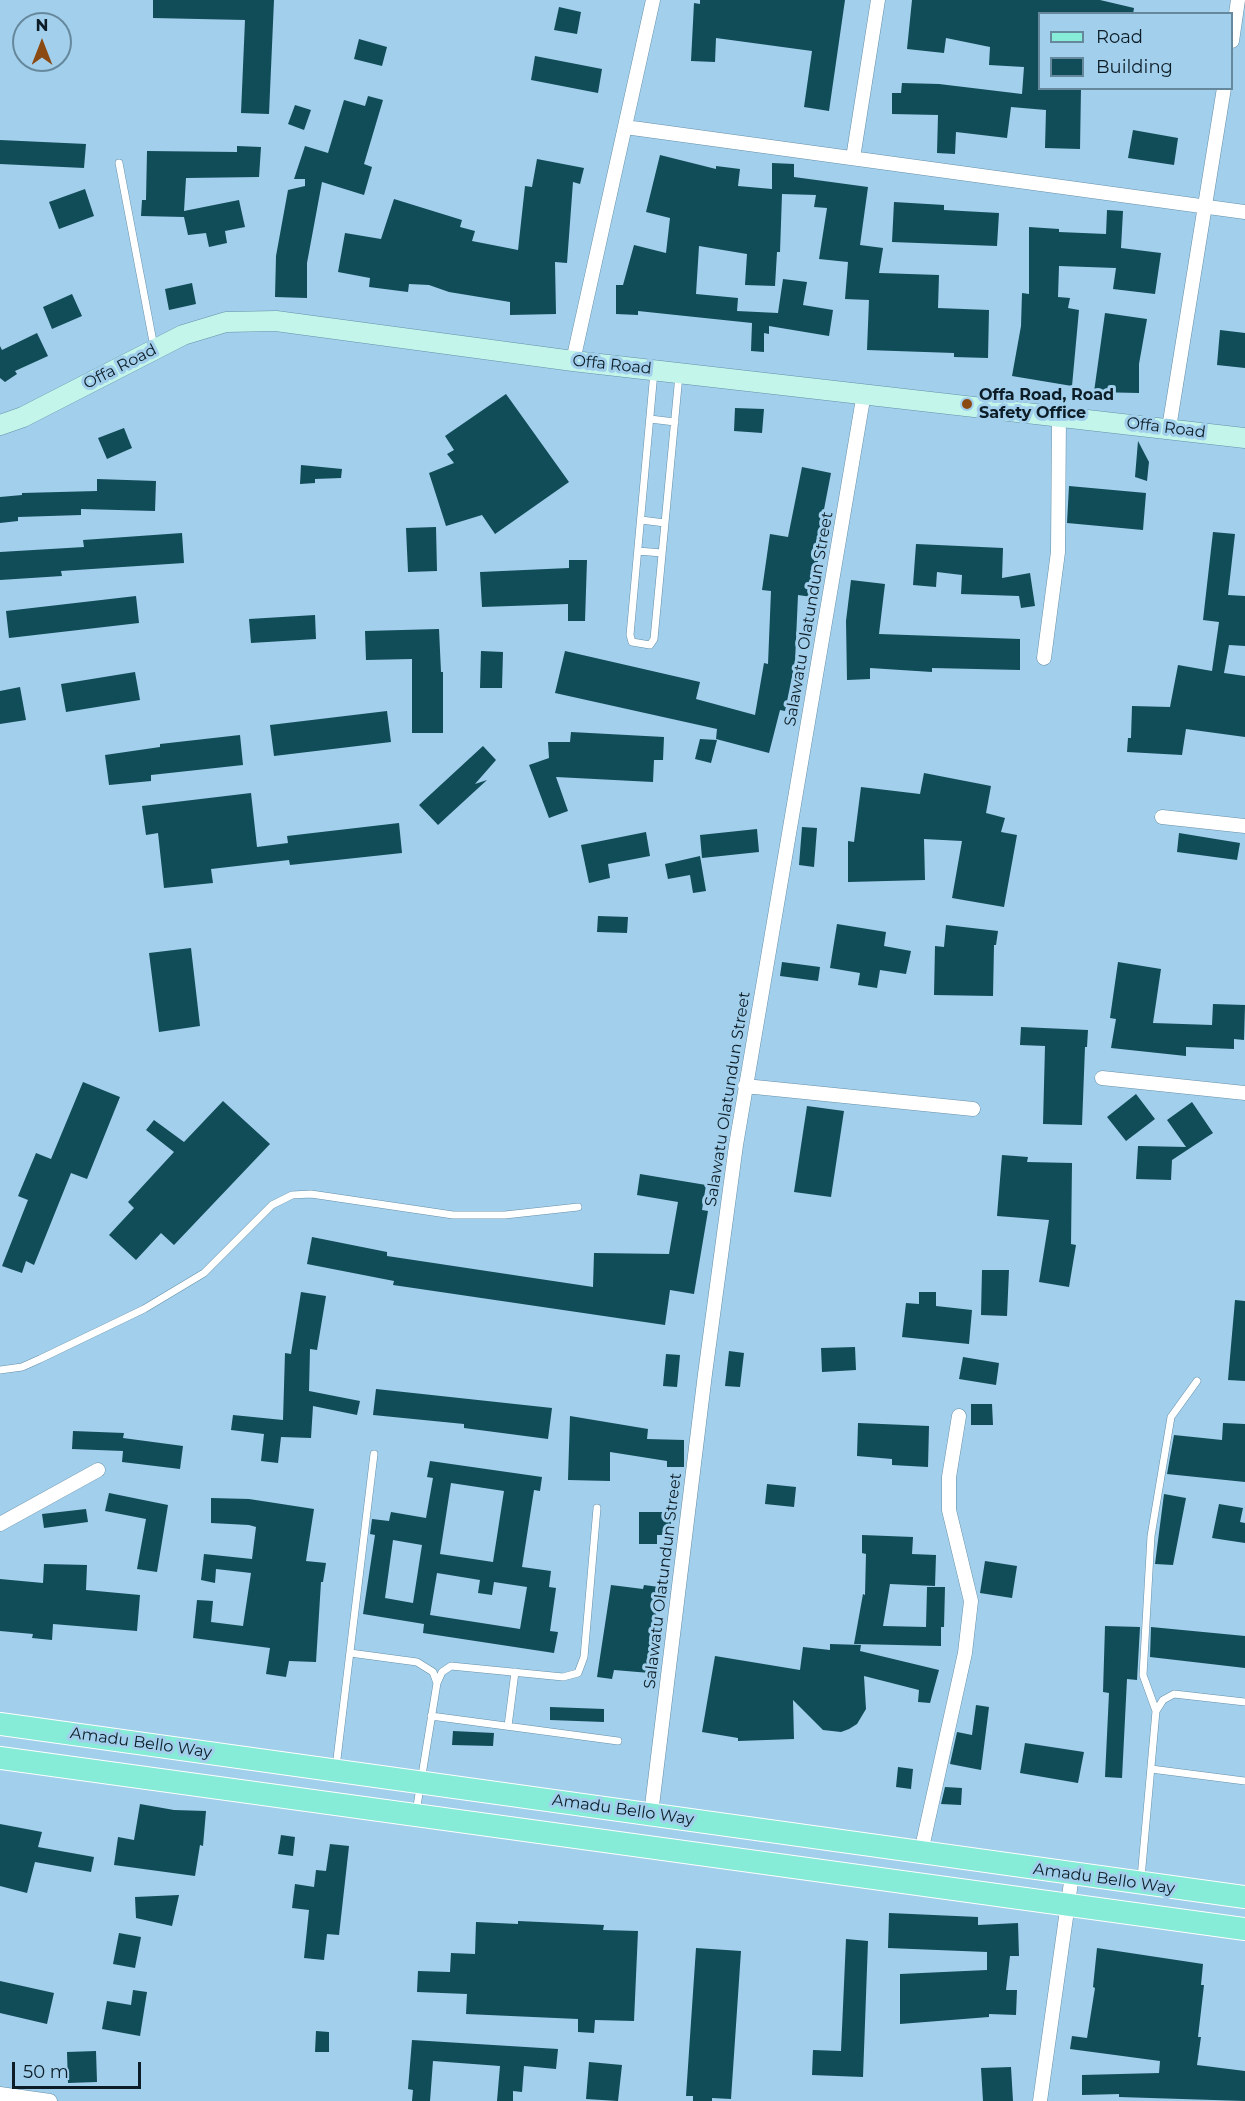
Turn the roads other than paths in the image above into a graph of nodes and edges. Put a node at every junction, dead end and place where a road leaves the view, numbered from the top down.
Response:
1 (653, 0) edge
2 (878, 0) edge
3 (1238, 0) edge
4 (1233, 34) edge
5 (1224, 90) edge
6 (625, 127) junction
7 (853, 158) junction
8 (119, 163) dead end
9 (1205, 206) junction
10 (1245, 212) edge
11 (154, 350) junction
12 (573, 361) junction
13 (654, 370) junction
14 (680, 372) junction
15 (864, 393) junction
16 (1059, 415) junction
17 (650, 419) junction
18 (675, 422) junction
19 (0, 425) edge
20 (1169, 428) junction
21 (1245, 438) edge
22 (641, 520) junction
23 (665, 523) junction
24 (638, 551) junction
25 (662, 553) junction
26 (1044, 658) dead end
27 (1162, 817) dead end
28 (1245, 826) edge
29 (1102, 1078) dead end
30 (745, 1086) junction
31 (1245, 1093) edge
32 (973, 1109) dead end
33 (578, 1207) dead end
34 (0, 1370) edge
35 (1197, 1381) dead end
36 (959, 1416) dead end
37 (374, 1454) dead end
38 (98, 1470) dead end
39 (597, 1508) dead end
40 (0, 1524) edge
41 (350, 1653) junction
42 (515, 1672) junction
43 (437, 1683) junction
44 (1245, 1702) edge
45 (1156, 1712) junction
46 (431, 1716) junction
47 (0, 1724) edge
48 (508, 1726) junction
49 (618, 1741) dead end
50 (0, 1758) edge
51 (336, 1769) junction
52 (1151, 1769) junction
53 (420, 1781) junction
54 (1245, 1781) edge
55 (416, 1814) junction
56 (651, 1814) junction
57 (921, 1852) junction
58 (1072, 1875) junction
59 (1141, 1884) junction
60 (1245, 1897) edge
61 (1068, 1906) junction
62 (1245, 1929) edge
63 (0, 2094) edge
64 (50, 2101) edge
65 (1040, 2101) edge

1 - 6 street
2 - 7 street
3 - 4 street
5 - 9 street
6 - 7 street
6 - 12 street
7 - 9 street
8 - 11 lane
9 - 10 street
9 - 20 street
11 - 12 street, Offa Road
11 - 19 street, Offa Road
12 - 13 street, Offa Road
13 - 14 street, Offa Road
13 - 17 lane
14 - 15 street, Offa Road
14 - 18 lane
15 - 16 street, Offa Road
15 - 30 street, Salawatu Olatundun Street
16 - 20 street, Offa Road
16 - 26 street
17 - 18 lane
17 - 22 lane
18 - 23 lane
20 - 21 street, Offa Road
22 - 23 lane
22 - 24 lane
23 - 25 lane
24 - 25 lane
24 - 25 lane
27 - 28 street
29 - 31 street
30 - 32 street
30 - 56 street, Salawatu Olatundun Street
33 - 34 lane
35 - 45 lane
36 - 57 street
37 - 41 lane
38 - 40 street
39 - 42 lane
41 - 43 lane
41 - 51 lane
42 - 43 lane
42 - 48 lane
43 - 46 lane
44 - 45 lane
45 - 52 lane
46 - 48 lane
46 - 53 lane
47 - 51 main road, Amadu Bello Way
48 - 49 lane
50 - 55 main road, Amadu Bello Way
51 - 53 main road, Amadu Bello Way
52 - 54 lane
52 - 59 lane
53 - 55 lane
53 - 56 main road, Amadu Bello Way
55 - 61 main road, Amadu Bello Way
56 - 57 main road, Amadu Bello Way
57 - 58 main road, Amadu Bello Way
58 - 59 main road, Amadu Bello Way
58 - 61 street
59 - 60 main road, Amadu Bello Way
61 - 62 main road, Amadu Bello Way
61 - 65 street
63 - 64 street

